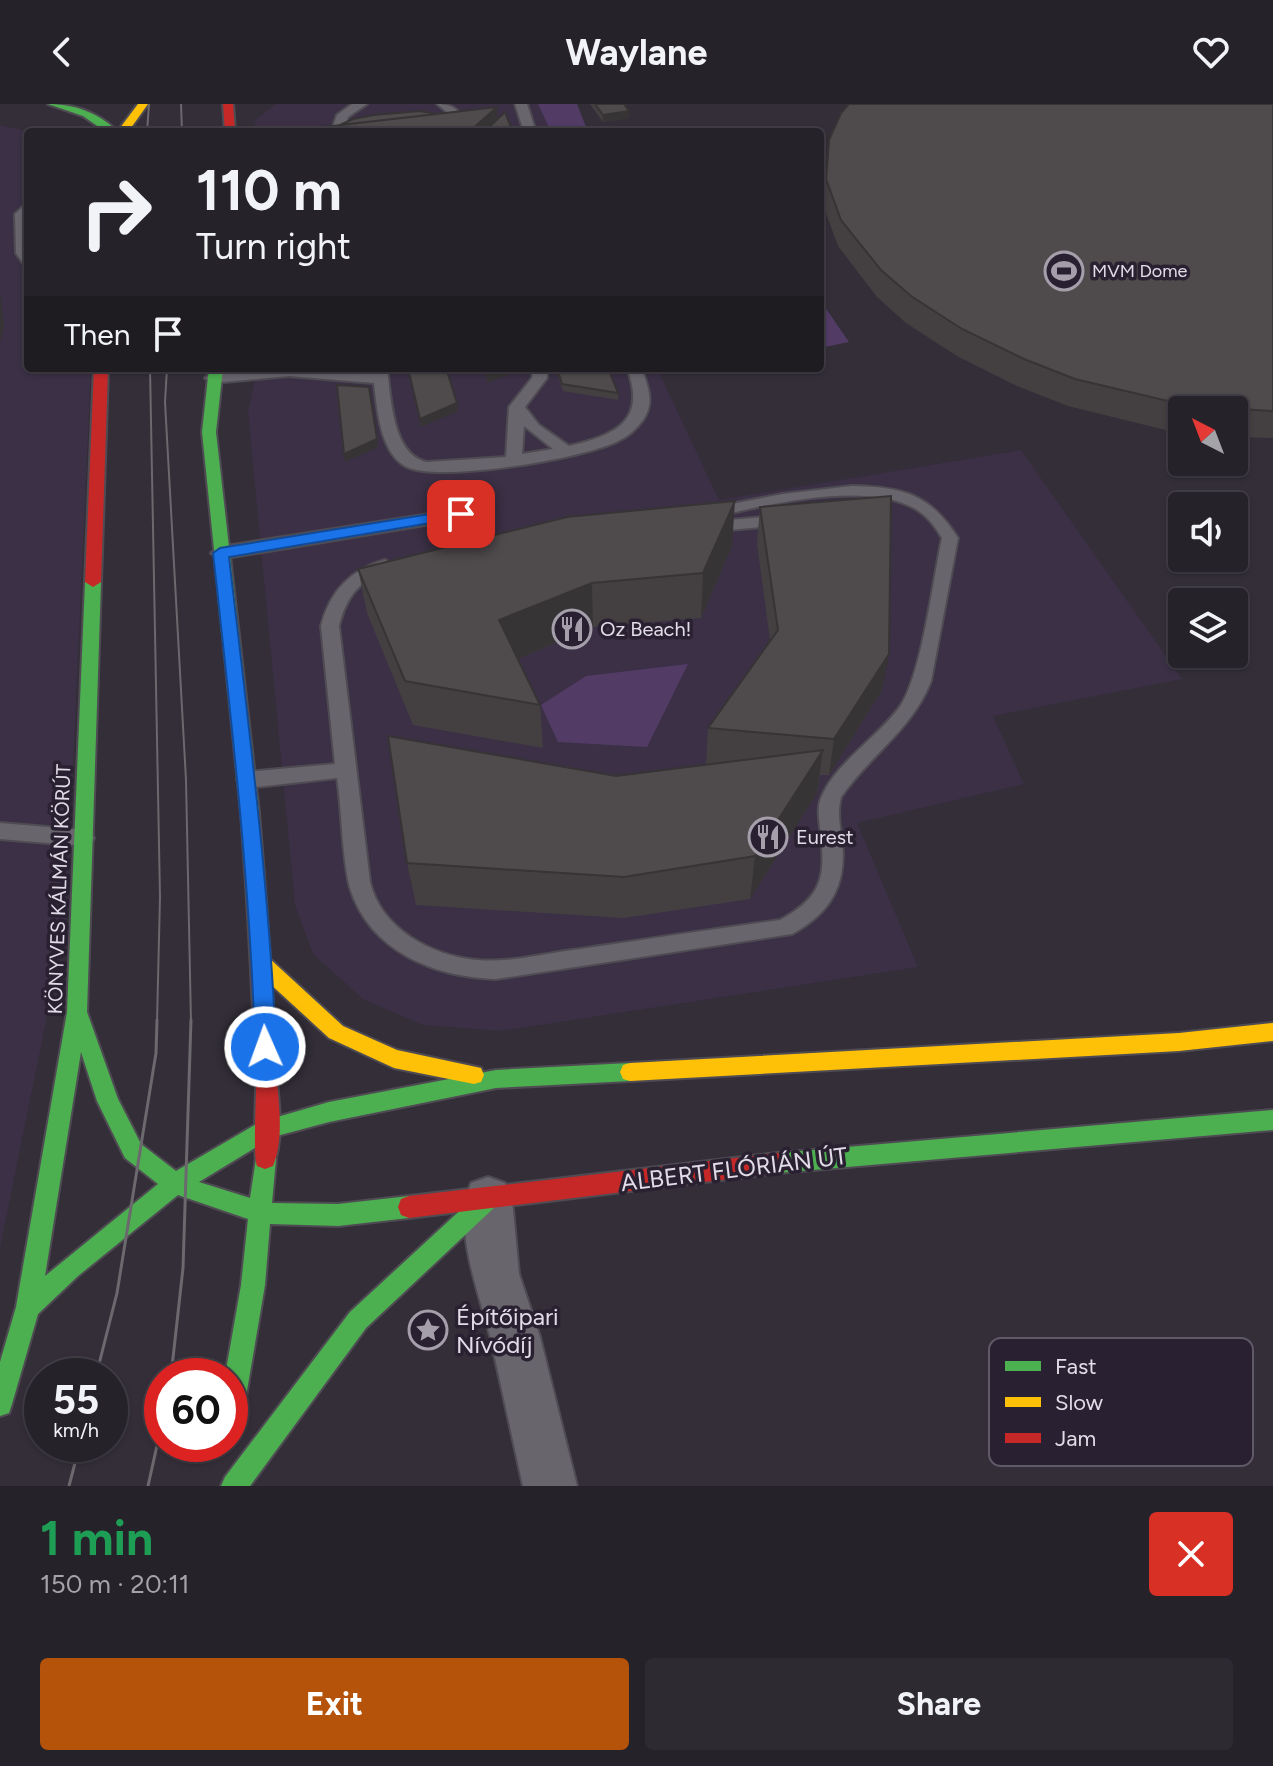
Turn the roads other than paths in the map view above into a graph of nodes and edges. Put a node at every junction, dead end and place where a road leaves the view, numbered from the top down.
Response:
1 (53, 104) edge
2 (120, 104) edge
3 (143, 104) edge
4 (208, 104) edge
5 (361, 104) edge
6 (443, 104) edge
7 (512, 104) edge
8 (521, 109) edge
9 (232, 114) edge
10 (107, 128) edge
11 (121, 128) edge
12 (124, 128) edge
13 (337, 128) edge
14 (462, 128) edge
15 (528, 128) edge
16 (24, 211) edge
17 (24, 254) edge
18 (101, 372) edge
19 (540, 372) edge
20 (635, 372) edge
21 (215, 373) edge
22 (380, 373) edge
23 (517, 407) junction
24 (565, 450) junction
25 (514, 460) junction
26 (461, 514) dead end
27 (807, 519) edge
28 (220, 553) junction
29 (408, 562) edge
30 (346, 770) junction
31 (247, 780) junction
32 (0, 831) edge
33 (84, 838) junction
34 (262, 964) junction
35 (77, 1012) junction
36 (1273, 1032) edge
37 (496, 1079) junction
38 (1273, 1120) edge
39 (268, 1129) junction
40 (175, 1184) junction
41 (488, 1199) junction
42 (262, 1213) junction
43 (28, 1307) junction
44 (241, 1358) edge
45 (0, 1404) edge
46 (225, 1481) edge
47 (550, 1486) edge

1 - 10 main road
2 - 11 main road
3 - 12 main road
4 - 9 main road
5 - 13 lane
6 - 14 lane
7 - 8 lane
8 - 15 lane
16 - 17 lane
18 - 33 main road, KÖNYVES KÁLMÁN KÖRÚT
19 - 23 lane
20 - 24 lane
21 - 22 lane
21 - 28 main road
22 - 25 lane
23 - 24 lane
23 - 25 lane
24 - 25 lane
26 - 28 lane
27 - 30 lane
28 - 31 main road
29 - 30 lane
30 - 31 lane
31 - 34 main road
32 - 33 lane
33 - 35 main road, KÖNYVES KÁLMÁN KÖRÚT
34 - 37 main road
34 - 39 main road
35 - 40 main road, ALBERT FLÓRIÁN ÚT
35 - 43 main road, KÖNYVES KÁLMÁN KÖRÚT
36 - 37 main road
37 - 39 main road
38 - 41 main road, ALBERT FLÓRIÁN ÚT
39 - 40 main road
39 - 42 main road
40 - 42 main road, ALBERT FLÓRIÁN ÚT
40 - 43 main road
41 - 42 main road, ALBERT FLÓRIÁN ÚT
41 - 46 main road
41 - 47 street
42 - 44 main road
43 - 45 main road, KÖNYVES KÁLMÁN KÖRÚT

